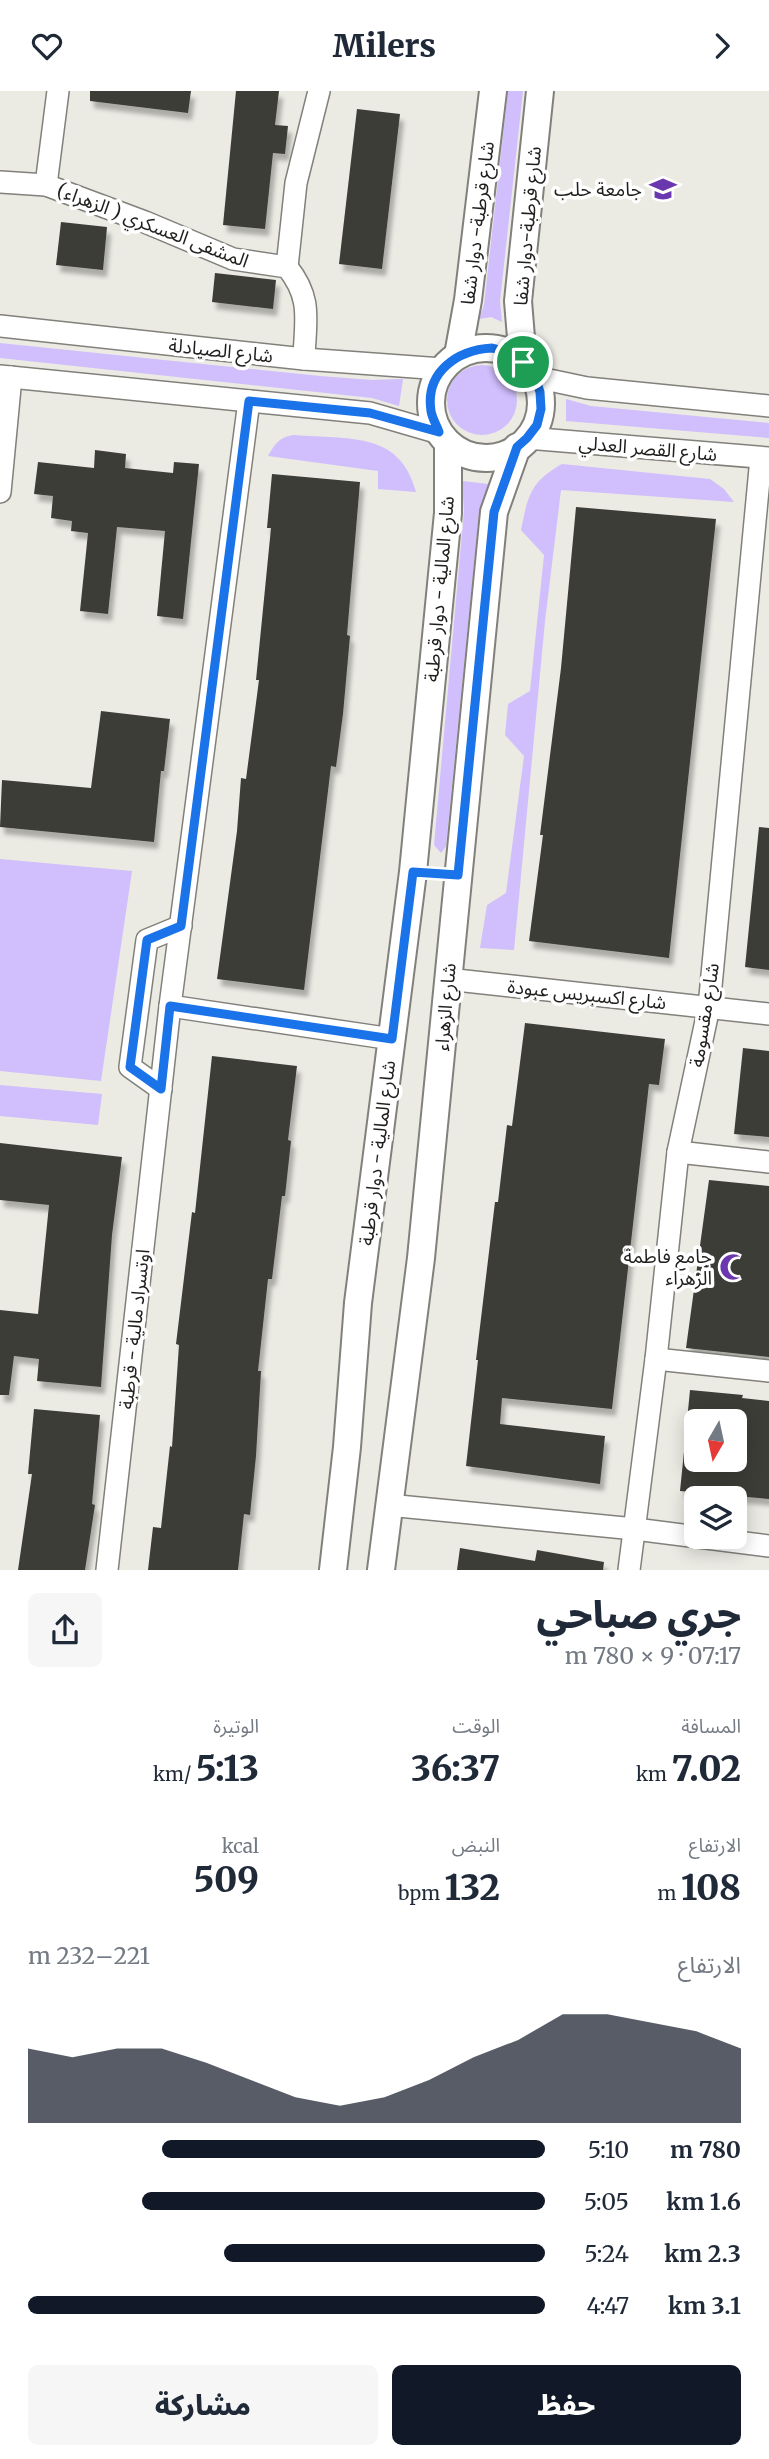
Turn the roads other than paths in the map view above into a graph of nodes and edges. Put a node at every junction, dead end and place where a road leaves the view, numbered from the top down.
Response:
1 (58, 91) edge
2 (318, 91) edge
3 (493, 91) edge
4 (540, 91) edge
5 (0, 182) edge
6 (46, 185) junction
7 (287, 267) junction
8 (0, 326) edge
9 (304, 359) junction
10 (450, 362) junction
11 (529, 369) junction
12 (6, 377) edge
13 (249, 401) junction
14 (769, 407) edge
15 (443, 438) junction
16 (522, 443) junction
17 (765, 458) edge
18 (0, 492) edge
19 (413, 872) junction
20 (458, 875) junction
21 (181, 926) junction
22 (447, 979) junction
23 (170, 1006) junction
24 (709, 1007) junction
25 (769, 1014) edge
26 (392, 1039) junction
27 (161, 1089) junction
28 (678, 1153) junction
29 (769, 1162) edge
30 (656, 1359) junction
31 (769, 1371) edge
32 (388, 1505) junction
33 (635, 1529) junction
34 (769, 1546) edge
35 (107, 1570) edge
36 (333, 1570) edge
37 (381, 1570) edge
38 (629, 1570) edge

1 - 6 street, المشفى العسكري ( الزهراء)
2 - 7 street
3 - 10 main road, شارع قرطبة- دوار شفا
4 - 11 main road, شارع قرطبة-دوار شفا
5 - 6 street, المشفى العسكري ( الزهراء)
6 - 7 street, المشفى العسكري ( الزهراء)
7 - 9 street
8 - 9 street, شارع الصيادلة
9 - 10 street, شارع الصيادلة
10 - 11 main road
10 - 15 main road
11 - 14 street
11 - 16 main road
12 - 13 street
12 - 18 street
13 - 15 street
13 - 21 street, اوتسراد مالية - قرطبة
15 - 16 main road
15 - 19 main road, شارع المالية - دوار قرطبة
16 - 17 street, شارع القصر العدلي
16 - 20 main road, شارع الزهراء
17 - 24 street, شارع مقسومة
19 - 20 main road
19 - 26 main road, شارع المالية - دوار قرطبة
20 - 22 main road, شارع الزهراء
21 - 23 street, اوتسراد مالية - قرطبة
21 - 27 street
22 - 24 street, شارع اكسبريس عبودة
22 - 32 main road, شارع الزهراء
23 - 26 street
23 - 27 street, اوتسراد مالية - قرطبة
24 - 25 street, شارع اكسبريس عبودة
24 - 28 street, شارع مقسومة
26 - 36 main road, شارع المالية - دوار قرطبة
27 - 35 street, اوتسراد مالية - قرطبة
28 - 29 street
28 - 30 street, شارع مقسومة
30 - 31 street
30 - 33 street, شارع مقسومة
32 - 33 street
32 - 37 main road, شارع الزهراء
33 - 34 street
33 - 38 street, شارع مقسومة

